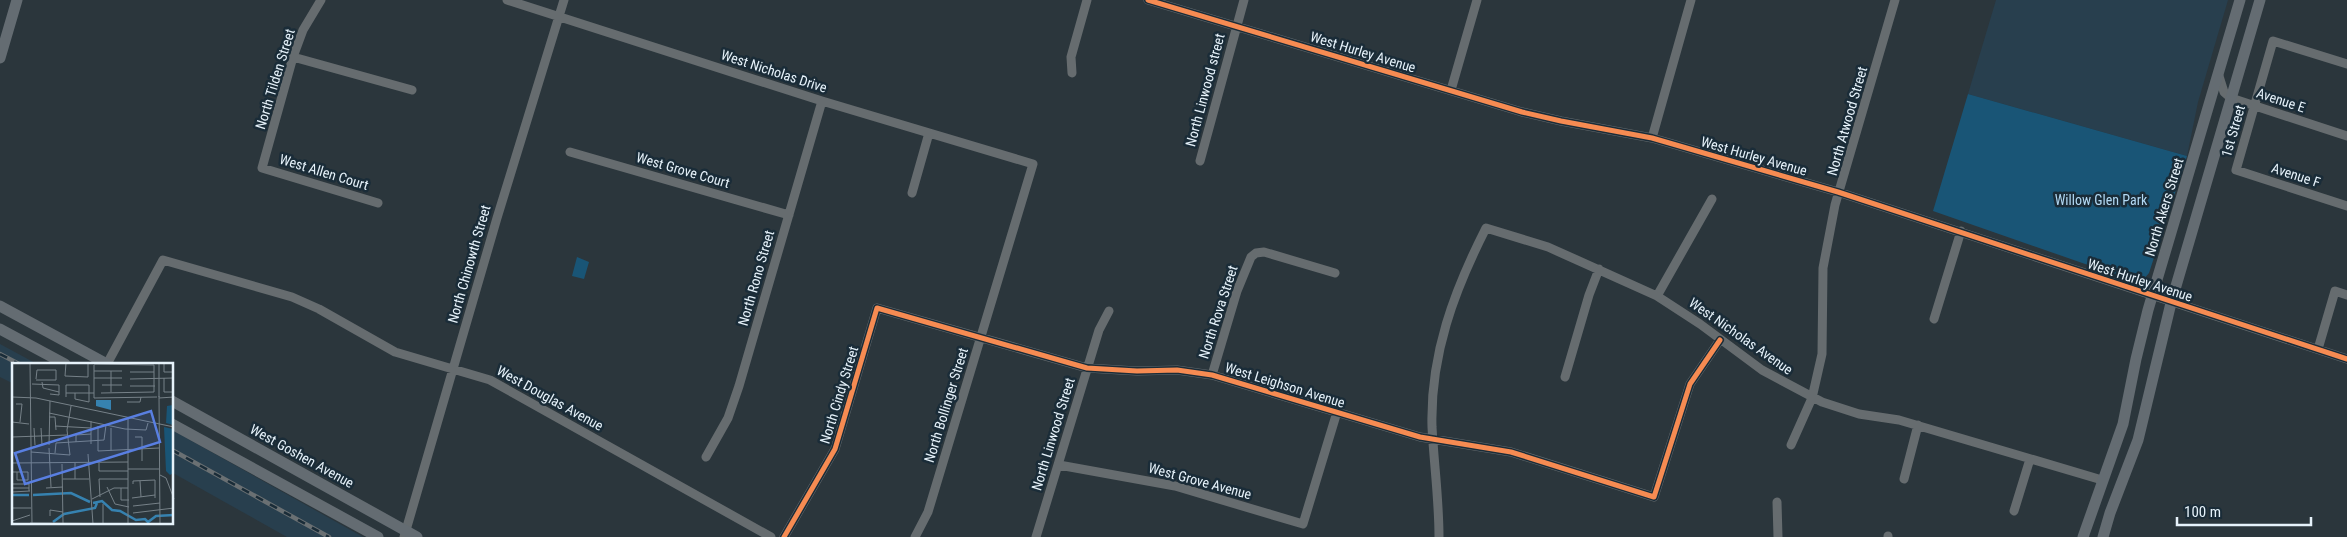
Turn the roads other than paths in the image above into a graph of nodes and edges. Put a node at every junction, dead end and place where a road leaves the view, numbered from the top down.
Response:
1 (17, 0) edge
2 (321, 0) edge
3 (507, 0) edge
4 (564, 0) edge
5 (1087, 0) edge
6 (1148, 0) edge
7 (1244, 0) edge
8 (1477, 0) edge
9 (1691, 0) edge
10 (1894, 0) edge
11 (2240, 0) edge
12 (2260, 0) edge
13 (559, 15) junction
14 (1237, 26) junction
15 (293, 57) junction
16 (0, 58) edge
17 (2347, 64) edge
18 (1072, 74) dead end
19 (2219, 76) junction
20 (412, 90) dead end
21 (1451, 90) junction
22 (2231, 98) junction
23 (822, 101) junction
24 (2254, 106) junction
25 (929, 133) junction
26 (2347, 136) edge
27 (1652, 138) junction
28 (570, 152) dead end
29 (1200, 161) dead end
30 (1033, 164) joint
31 (262, 168) joint
32 (2236, 170) joint
33 (1838, 192) junction
34 (912, 193) dead end
35 (1712, 199) dead end
36 (378, 203) dead end
37 (2347, 206) edge
38 (789, 215) junction
39 (1961, 231) junction
40 (1599, 269) junction
41 (1335, 273) dead end
42 (2347, 295) edge
43 (1657, 296) junction
44 (2152, 296) junction
45 (2171, 302) junction
46 (0, 306) edge
47 (877, 308) joint
48 (1109, 311) dead end
49 (1934, 319) dead end
50 (0, 329) edge
51 (981, 337) junction
52 (1720, 340) junction
53 (2318, 350) junction
54 (2347, 359) edge
55 (63, 363) edge
56 (105, 363) edge
57 (108, 363) edge
58 (1087, 368) junction
59 (453, 369) junction
60 (1212, 375) junction
61 (1565, 376) dead end
62 (1812, 398) junction
63 (174, 402) edge
64 (1337, 412) junction
65 (174, 425) edge
66 (1918, 425) junction
67 (1434, 440) junction
68 (1791, 445) dead end
69 (706, 457) dead end
70 (2030, 459) junction
71 (1059, 465) junction
72 (1904, 480) dead end
73 (2102, 480) junction
74 (1777, 502) dead end
75 (2014, 511) dead end
76 (409, 535) edge
77 (378, 537) edge
78 (771, 537) edge
79 (784, 537) edge
80 (915, 537) edge
81 (1036, 537) edge
82 (1438, 537) edge
83 (1778, 537) edge
84 (2083, 537) edge
85 (2103, 537) edge

1 - 16 main road
2 - 15 street, North Tilden Street
3 - 13 street, West Nicholas Drive
4 - 13 street, North Chinowth Street
5 - 18 street
6 - 14 street, West Hurley Avenue
7 - 14 street, North Linwood Street
8 - 21 street
9 - 27 street
10 - 33 street, North Atwood Street
11 - 19 main road, North Akers Street
12 - 22 main road
13 - 23 street, West Nicholas Drive
13 - 59 street, North Chinowth Street
14 - 21 street, West Hurley Avenue
14 - 29 street, North Linwood street
15 - 20 street
15 - 31 street, North Tilden Street
17 - 24 street, 1st Street
19 - 22 street
19 - 44 main road, North Akers Street
21 - 27 street, West Hurley Avenue
22 - 24 street, Avenue E
22 - 45 main road
23 - 25 street, West Nicholas Drive
23 - 38 street, North Rono Street
24 - 26 street, Avenue E
24 - 32 street, 1st Street
25 - 30 street, West Nicholas Drive
25 - 34 street
27 - 33 street, West Hurley Avenue
28 - 38 street, West Grove Court
30 - 51 street, North Bollinger Street
31 - 36 street, West Allen Court
32 - 37 street, Avenue F
33 - 39 street, West Hurley Avenue
33 - 62 street, North Atwood Street
35 - 43 street
38 - 69 street, North Rono Street
39 - 44 street, West Hurley Avenue
39 - 49 street
40 - 43 street, West Nicholas Avenue
40 - 61 street
40 - 67 street, West Nicholas Avenue
41 - 60 street, North Rova Street
42 - 53 street
43 - 52 street, West Nicholas Avenue
44 - 45 street, West Hurley Avenue
44 - 73 main road, North Akers Street
45 - 53 street, West Hurley Avenue
45 - 85 main road
46 - 56 main road
47 - 51 street, West Leighson Avenue
47 - 79 street, North Cindy Street
48 - 58 street, North Linwood Street
50 - 55 main road
51 - 58 street, West Leighson Avenue
51 - 80 street, North Bollinger Street
52 - 62 street, West Nicholas Avenue
52 - 67 street, West Leighson Avenue
53 - 54 street, West Hurley Avenue
57 - 59 street, West Douglas Avenue
58 - 60 street, West Leighson Avenue
58 - 71 street, North Linwood Street
59 - 76 street, North Chinowth Street
59 - 78 street, West Douglas Avenue
60 - 64 street, West Leighson Avenue
62 - 66 street, West Nicholas Avenue
62 - 68 street, North Atwood Street
63 - 76 main road, West Goshen Avenue
64 - 67 street, West Leighson Avenue
64 - 71 street, West Grove Avenue
65 - 77 main road
66 - 70 street, West Nicholas Avenue
66 - 72 street
67 - 82 street
70 - 73 street, West Nicholas Avenue
70 - 75 street
71 - 81 street, North Linwood Street
73 - 84 main road, North Akers Street
74 - 83 street

